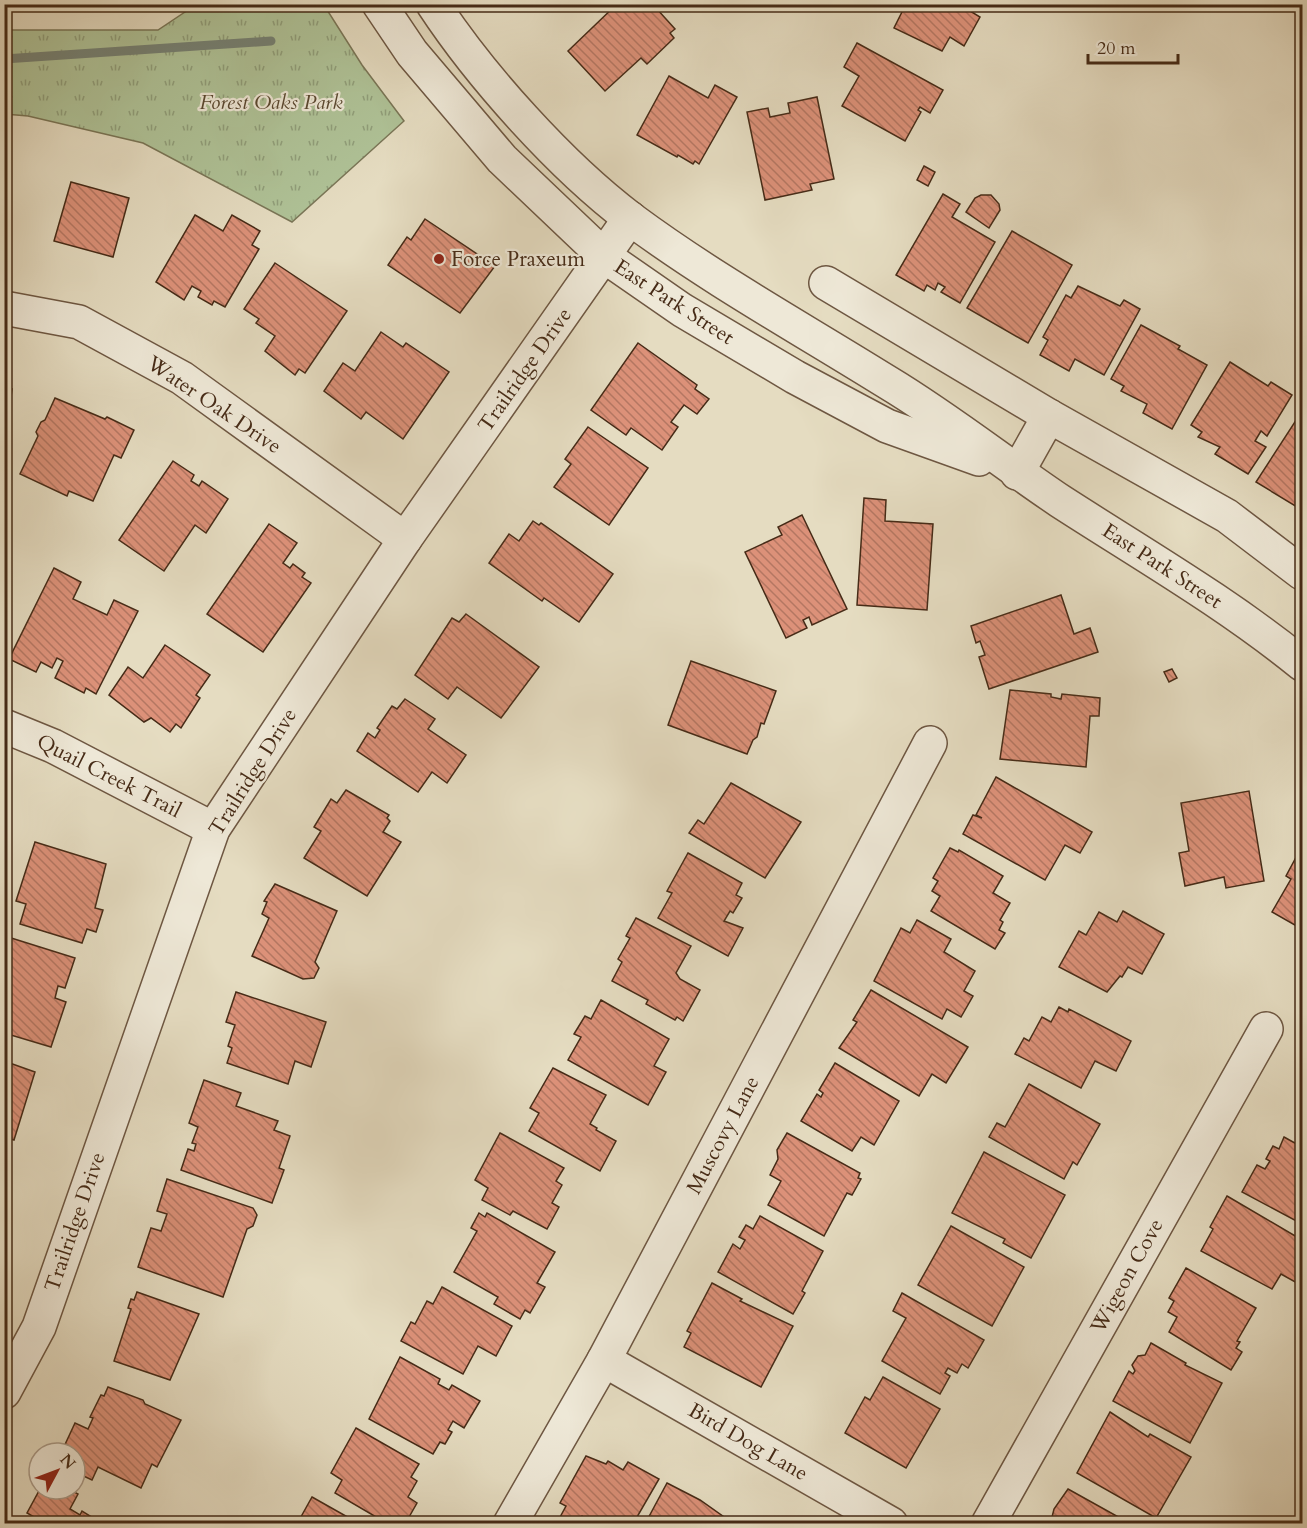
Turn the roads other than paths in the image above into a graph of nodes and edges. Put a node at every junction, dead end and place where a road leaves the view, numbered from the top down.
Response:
1 (379, 4) edge
2 (433, 4) edge
3 (630, 218) junction
4 (604, 256) junction
5 (826, 283) dead end
6 (4, 308) edge
7 (1049, 416) junction
8 (1017, 473) junction
9 (405, 539) junction
10 (1302, 573) edge
11 (1302, 664) edge
12 (4, 726) edge
13 (930, 743) dead end
14 (213, 829) junction
15 (1266, 1029) dead end
16 (604, 1360) junction
17 (4, 1392) edge
18 (510, 1524) edge
19 (891, 1524) edge
20 (988, 1524) edge

1 - 4 street, East Park Street
2 - 3 street, East Park Street
3 - 4 street, Trailridge Drive
3 - 8 street, East Park Street
4 - 8 street, East Park Street
4 - 9 street, Trailridge Drive
5 - 7 street
6 - 9 street, Water Oak Drive
7 - 8 street
7 - 10 street
8 - 11 street, East Park Street
9 - 14 street, Trailridge Drive
12 - 14 street, Quail Creek Trail
13 - 16 street, Muscovy Lane
14 - 17 street, Trailridge Drive
15 - 20 street, Wigeon Cove
16 - 18 street, Muscovy Lane
16 - 19 street, Bird Dog Lane

